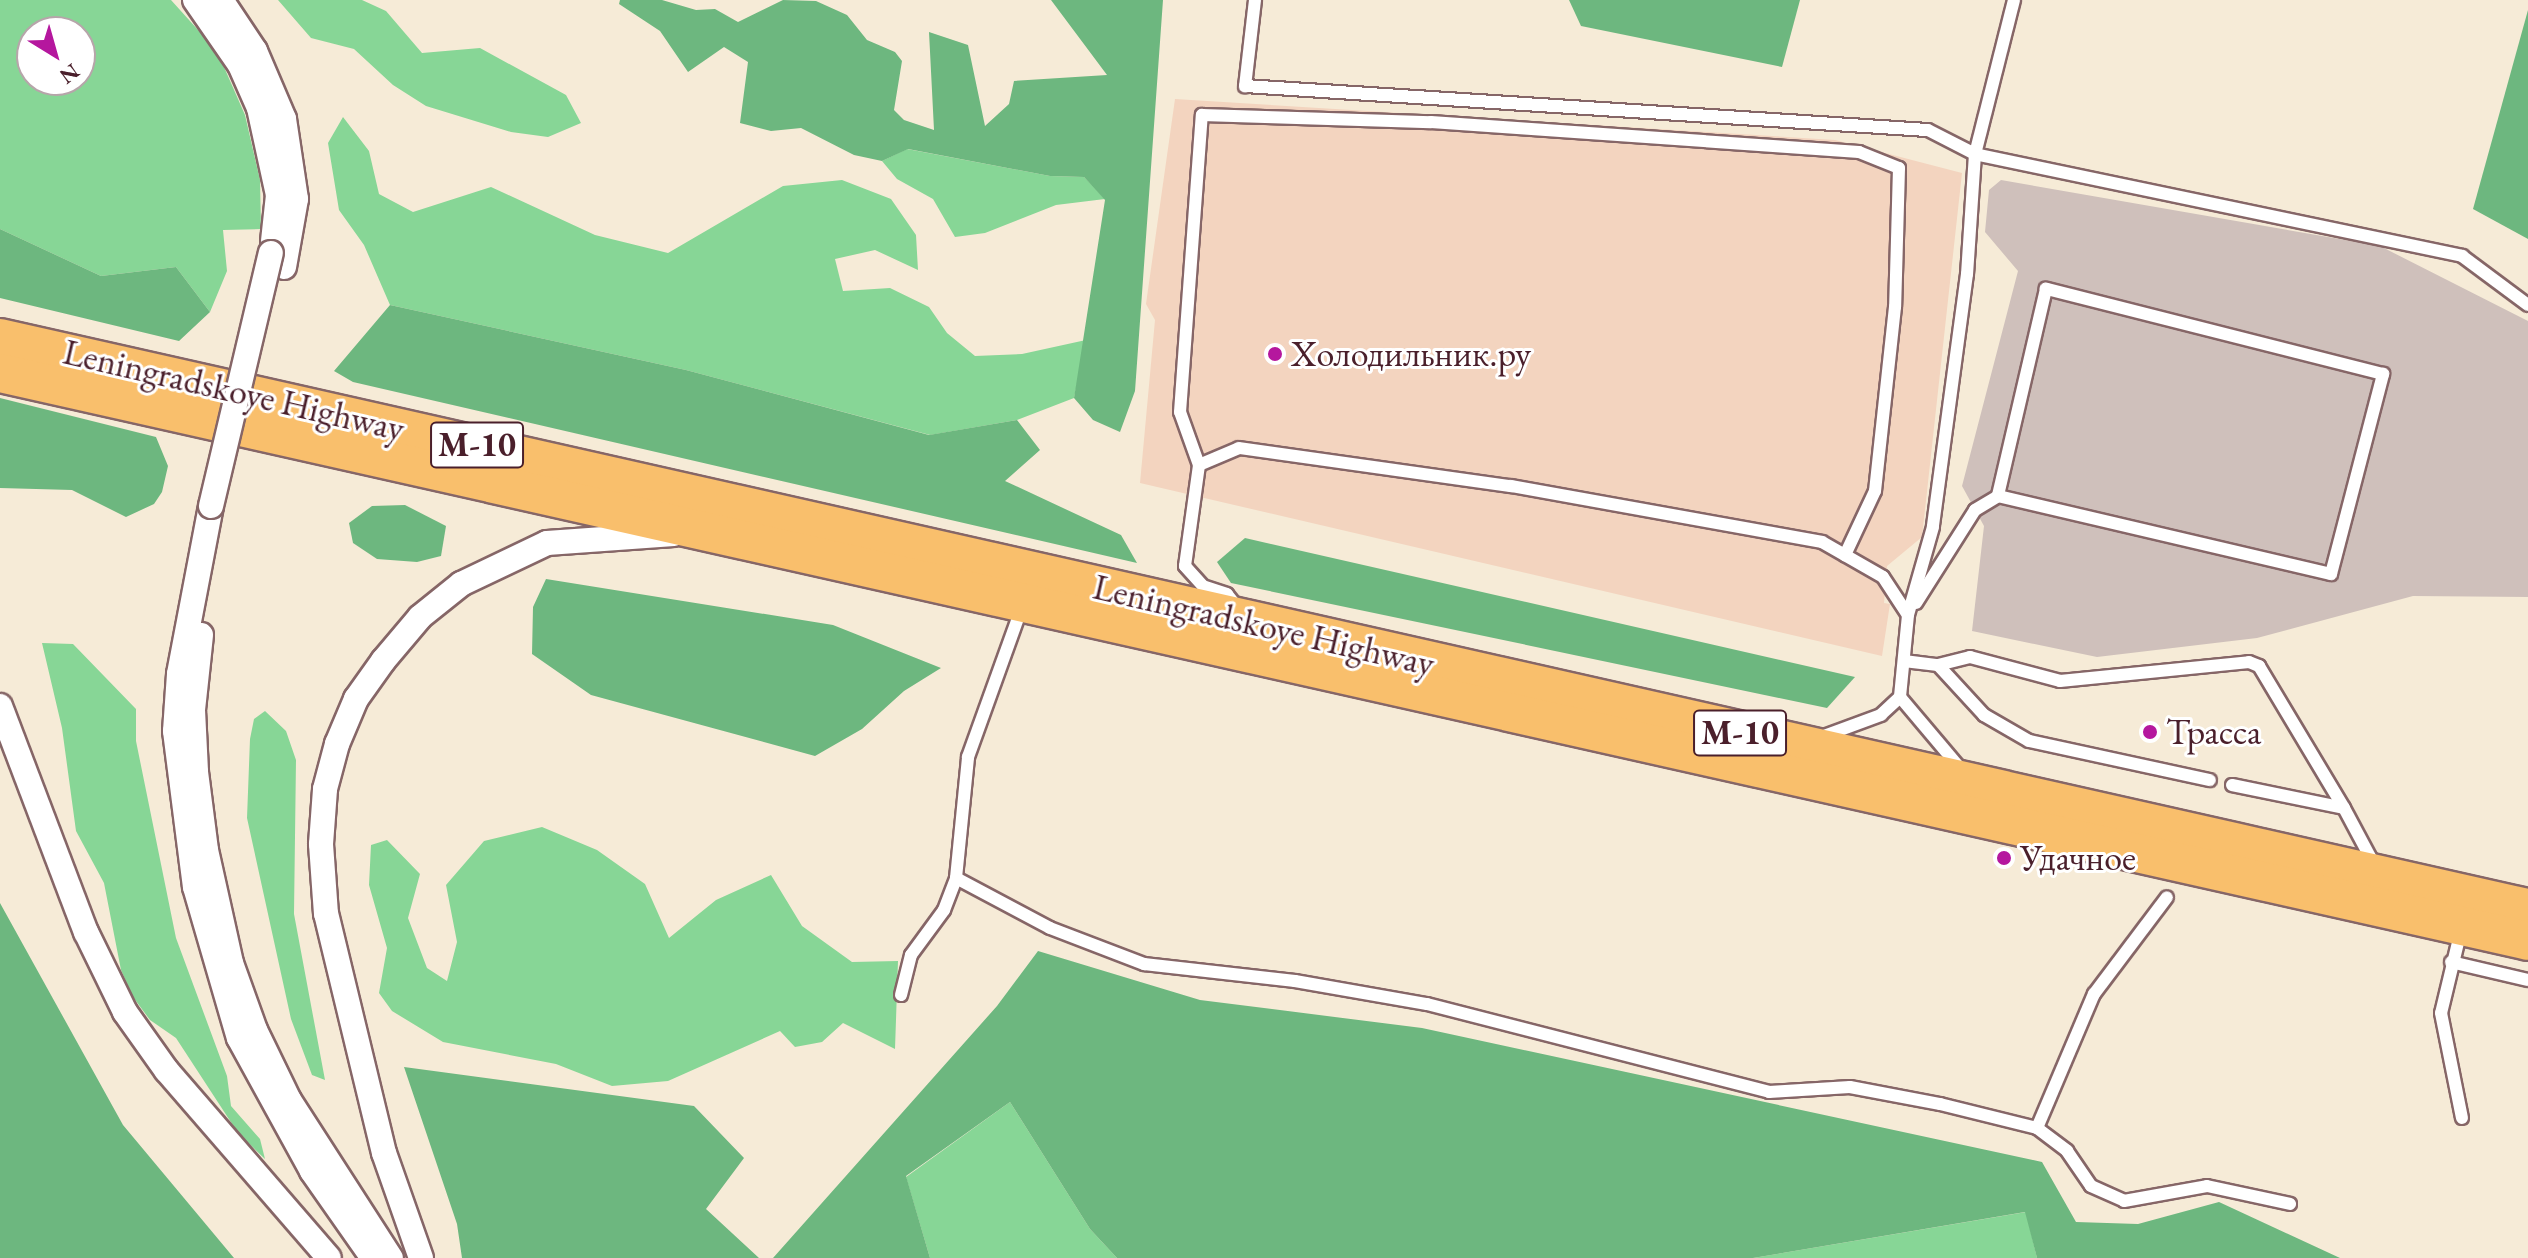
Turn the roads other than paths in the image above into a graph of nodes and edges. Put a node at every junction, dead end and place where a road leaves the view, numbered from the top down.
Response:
1 (195, 0) edge
2 (221, 0) edge
3 (1255, 0) edge
4 (2014, 0) edge
5 (1975, 154) junction
6 (277, 260) junction
7 (2528, 305) edge
8 (0, 338) edge
9 (0, 373) edge
10 (1199, 465) junction
11 (1998, 496) junction
12 (218, 508) junction
13 (699, 532) junction
14 (1845, 555) junction
15 (1023, 604) junction
16 (1908, 615) junction
17 (1245, 620) junction
18 (1904, 661) junction
19 (1938, 665) junction
20 (1900, 697) junction
21 (0, 706) edge
22 (1786, 744) junction
23 (2210, 780) dead end
24 (2232, 785) dead end
25 (1984, 789) junction
26 (2344, 808) junction
27 (2380, 875) junction
28 (956, 878) junction
29 (2167, 897) dead end
30 (2528, 908) edge
31 (2528, 941) edge
32 (2456, 945) junction
33 (2528, 980) edge
34 (901, 995) dead end
35 (2462, 1118) dead end
36 (2037, 1128) junction
37 (2290, 1204) dead end
38 (329, 1258) edge
39 (373, 1258) edge
40 (391, 1258) edge
41 (421, 1258) edge

1 - 6 street
2 - 6 street
3 - 5 lane
4 - 5 lane
5 - 7 lane
5 - 16 lane
6 - 12 street
8 - 17 highway, Leningradskoye Highway / М-10
9 - 13 highway, Leningradskoye Highway / М-10
10 - 14 lane
10 - 14 lane
10 - 17 lane
11 - 11 lane
11 - 16 lane
12 - 39 street
12 - 40 street
13 - 15 highway, Leningradskoye Highway / М-10
13 - 41 street
14 - 16 lane
15 - 28 lane
15 - 32 highway, Leningradskoye Highway / М-10
16 - 18 lane
17 - 22 highway, Leningradskoye Highway / М-10
18 - 19 lane
18 - 20 lane
19 - 23 lane
19 - 26 lane
20 - 22 lane
20 - 25 lane
21 - 38 street
22 - 25 highway, Leningradskoye Highway / М-10
24 - 26 lane
25 - 27 highway, Leningradskoye Highway / М-10
26 - 27 lane
27 - 30 highway, Leningradskoye Highway / М-10
28 - 34 lane
28 - 36 lane
29 - 36 lane
31 - 32 highway, Leningradskoye Highway / М-10
32 - 33 lane
32 - 35 lane
36 - 37 lane

